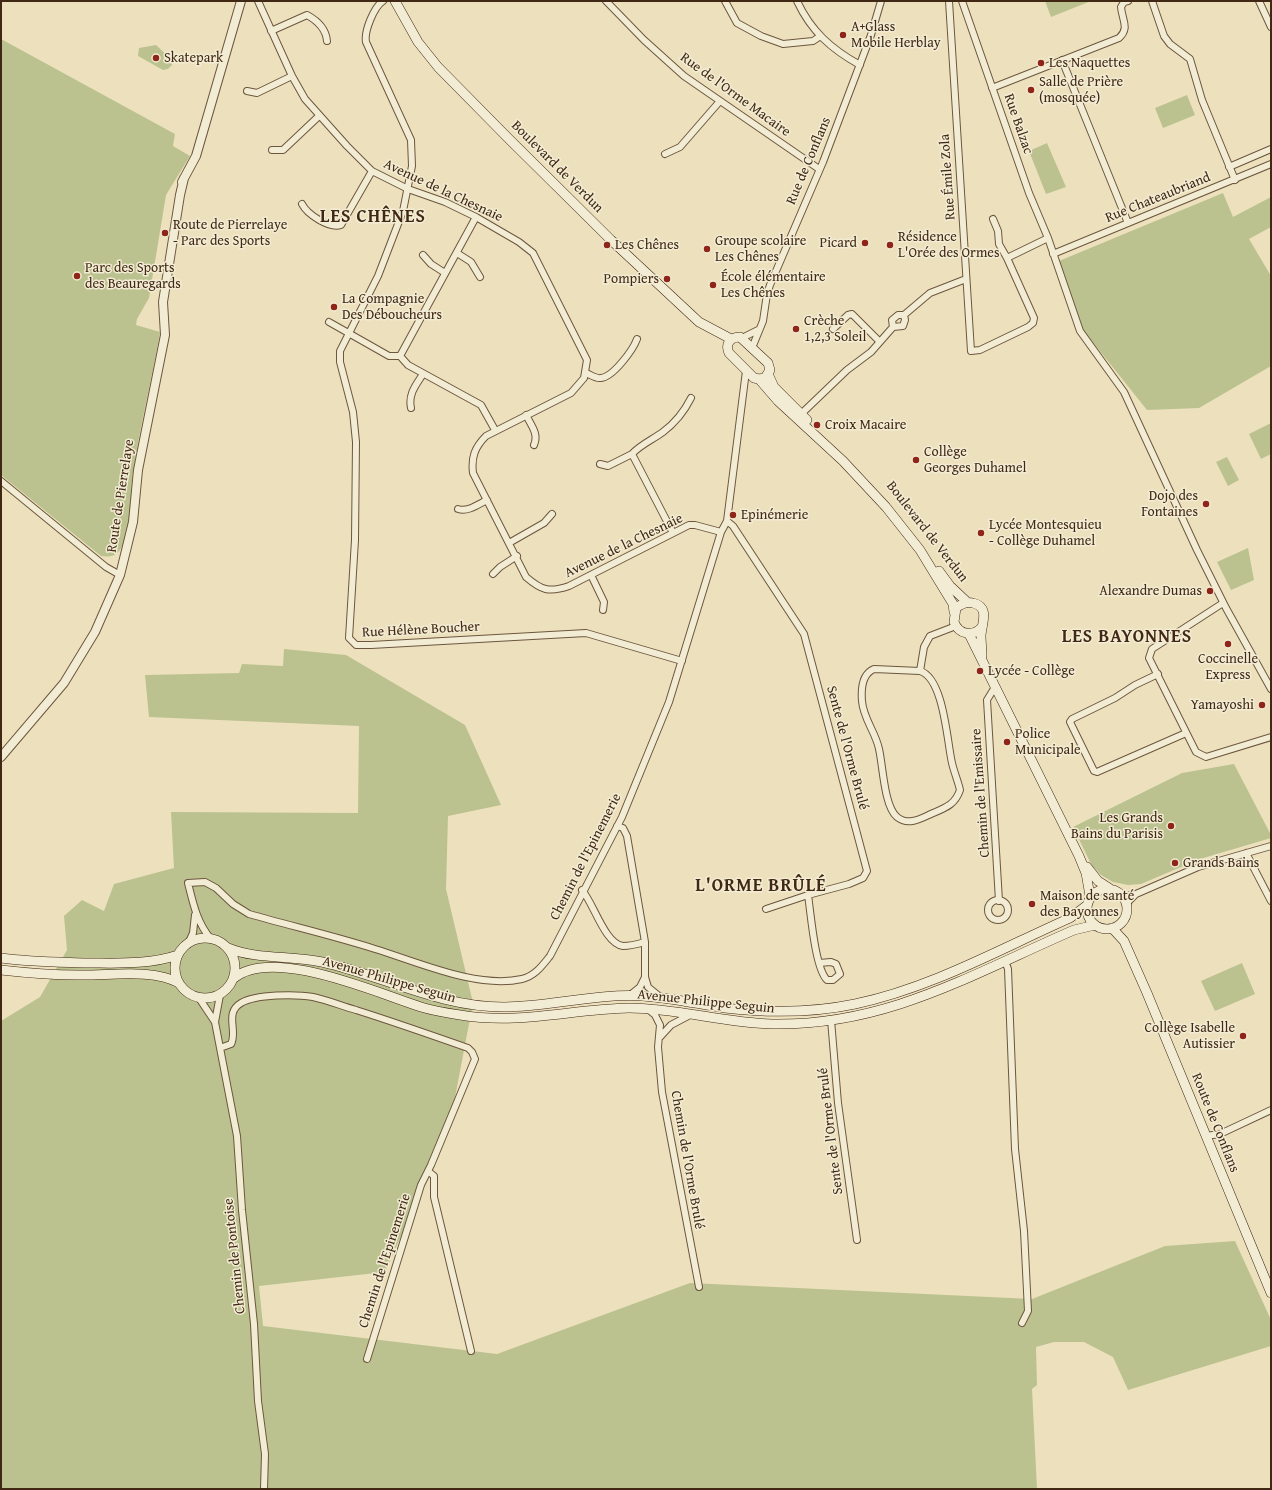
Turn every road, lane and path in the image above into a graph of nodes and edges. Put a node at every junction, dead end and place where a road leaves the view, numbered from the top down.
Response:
1 (241, 1) edge
2 (258, 1) edge
3 (383, 1) edge
4 (395, 1) edge
5 (606, 1) edge
6 (725, 1) edge
7 (797, 1) edge
8 (881, 1) edge
9 (949, 1) edge
10 (962, 1) edge
11 (1116, 1) edge
12 (1128, 1) edge
13 (1152, 1) edge
14 (1259, 1) edge
15 (1121, 7) junction
16 (1271, 27) edge
17 (271, 31) junction
18 (819, 37) junction
19 (327, 42) dead end
20 (1062, 60) junction
21 (860, 65) junction
22 (292, 76) junction
23 (992, 88) junction
24 (247, 91) dead end
25 (720, 100) junction
26 (319, 116) junction
27 (1271, 149) edge
28 (272, 150) dead end
29 (664, 154) dead end
30 (1271, 164) edge
31 (1229, 167) junction
32 (372, 170) junction
33 (820, 170) junction
34 (1234, 180) junction
35 (408, 189) junction
36 (302, 204) dead end
37 (476, 217) junction
38 (993, 219) dead end
39 (1128, 223) junction
40 (1048, 238) junction
41 (456, 253) junction
42 (1053, 254) junction
43 (423, 255) dead end
44 (1007, 258) junction
45 (445, 273) junction
46 (480, 277) dead end
47 (966, 279) junction
48 (904, 315) junction
49 (329, 322) dead end
50 (893, 326) junction
51 (833, 329) dead end
52 (758, 330) junction
53 (349, 333) junction
54 (742, 338) junction
55 (637, 339) dead end
56 (880, 342) junction
57 (729, 343) junction
58 (752, 348) junction
59 (400, 356) junction
60 (746, 371) junction
61 (586, 373) junction
62 (423, 374) junction
63 (768, 374) junction
64 (757, 379) junction
65 (745, 393) junction
66 (691, 398) dead end
67 (411, 408) dead end
68 (526, 415) junction
69 (799, 416) junction
70 (495, 430) junction
71 (534, 445) dead end
72 (632, 454) junction
73 (600, 464) dead end
74 (1, 481) edge
75 (487, 500) junction
76 (458, 509) dead end
77 (552, 514) dead end
78 (727, 521) junction
79 (721, 532) junction
80 (673, 533) junction
81 (509, 543) junction
82 (516, 556) junction
83 (493, 574) dead end
84 (120, 575) junction
85 (591, 575) junction
86 (967, 602) junction
87 (1223, 603) junction
88 (603, 610) dead end
89 (954, 612) junction
90 (956, 626) junction
91 (982, 627) junction
92 (969, 634) junction
93 (983, 660) junction
94 (682, 661) junction
95 (920, 671) junction
96 (1158, 674) junction
97 (995, 687) junction
98 (1271, 690) edge
99 (1186, 733) junction
100 (1271, 737) edge
101 (1, 757) edge
102 (618, 826) junction
103 (1271, 846) edge
104 (1246, 853) junction
105 (1079, 856) junction
106 (1108, 888) junction
107 (582, 890) junction
108 (808, 895) junction
109 (1090, 896) junction
110 (999, 900) dead end
111 (1125, 901) junction
112 (1271, 901) edge
113 (1086, 906) junction
114 (766, 909) dead end
115 (195, 911) junction
116 (1124, 920) junction
117 (1095, 925) junction
118 (1112, 928) junction
119 (211, 939) junction
120 (1124, 941) junction
121 (645, 942) junction
122 (188, 944) junction
123 (228, 948) junction
124 (178, 955) junction
125 (1, 958) edge
126 (1005, 961) junction
127 (818, 963) dead end
128 (1, 970) edge
129 (645, 977) junction
130 (234, 979) junction
131 (178, 983) junction
132 (220, 995) junction
133 (628, 996) junction
134 (199, 998) junction
135 (662, 998) junction
136 (648, 1009) junction
137 (691, 1015) junction
138 (831, 1020) junction
139 (215, 1022) junction
140 (660, 1037) junction
141 (220, 1048) junction
142 (1271, 1110) edge
143 (1206, 1136) junction
144 (428, 1171) junction
145 (857, 1240) dead end
146 (698, 1287) dead end
147 (1271, 1293) edge
148 (1022, 1323) dead end
149 (471, 1351) dead end
150 (367, 1359) dead end
151 (264, 1489) edge

1 - 84 street, Route de Pierrelaye
2 - 17 street, Avenue de la Chesnaie
3 - 35 street
4 - 57 main road, Boulevard de Verdun
5 - 25 street, Rue de l'Orme Macaire
6 - 18 street
7 - 18 street
8 - 21 street, Rue de Conflans
9 - 47 street, Rue Émile Zola
10 - 23 street, Rue Balzac
11 - 15 street
12 - 15 street
13 - 31 street
14 - 16 street
15 - 20 street
17 - 19 street
17 - 22 street, Avenue de la Chesnaie
18 - 21 street
20 - 23 street
20 - 39 street
21 - 33 street, Rue de Conflans
22 - 24 street
22 - 26 street, Avenue de la Chesnaie
23 - 40 street, Rue Balzac
25 - 29 street
25 - 33 street, Rue de l'Orme Macaire
26 - 28 street
26 - 32 street, Avenue de la Chesnaie
27 - 31 street
30 - 34 street, Rue Chateaubriand
31 - 34 street
32 - 35 street, Avenue de la Chesnaie
32 - 36 street
33 - 52 street, Rue de Conflans
34 - 39 street, Rue Chateaubriand
35 - 37 street, Avenue de la Chesnaie
35 - 53 street
37 - 41 street
37 - 61 street, Avenue de la Chesnaie
38 - 44 street
39 - 42 street, Rue Chateaubriand
40 - 42 street, Rue Balzac
40 - 44 street
41 - 45 street
41 - 46 street
42 - 87 street, Rue Balzac
43 - 45 street
44 - 47 street, Rue Émile Zola
45 - 59 street
47 - 48 street
48 - 50 street
48 - 50 street
49 - 53 street
50 - 56 street
51 - 56 street
52 - 54 street
52 - 58 street, Rue de Conflans
53 - 59 street
53 - 94 street, Rue Hélène Boucher
54 - 57 main road
54 - 58 main road, Boulevard de Verdun
55 - 61 street
56 - 69 street
57 - 60 main road, Boulevard de Verdun
58 - 63 main road, Boulevard de Verdun
59 - 62 street
60 - 64 main road, Boulevard de Verdun
60 - 65 street, Chemin de l'Epinemerie
61 - 68 street, Avenue de la Chesnaie
62 - 67 street
62 - 70 street
63 - 64 main road
63 - 69 main road, Boulevard de Verdun
64 - 65 street
64 - 69 main road, Boulevard de Verdun
65 - 78 street, Chemin de l'Epinemerie
66 - 72 street
68 - 70 street, Avenue de la Chesnaie
68 - 71 street
69 - 86 main road, Boulevard de Verdun
69 - 89 main road, Boulevard de Verdun
70 - 75 street, Avenue de la Chesnaie
72 - 73 street
72 - 80 street
74 - 84 street
75 - 76 street
75 - 81 street, Avenue de la Chesnaie
77 - 81 street
78 - 79 street, Chemin de l'Epinemerie
78 - 108 street, Sente de l'Orme Brulé
79 - 80 street, Avenue de la Chesnaie
79 - 94 street, Chemin de l'Epinemerie
80 - 85 street, Avenue de la Chesnaie
81 - 82 street, Avenue de la Chesnaie
82 - 83 street
82 - 85 street, Avenue de la Chesnaie
84 - 101 street, Route de Pierrelaye
85 - 88 street
86 - 89 main road
86 - 91 main road
87 - 96 street
87 - 98 street, Rue Balzac
89 - 90 main road
90 - 92 main road
90 - 95 street
91 - 92 main road
91 - 93 main road
92 - 93 main road
93 - 97 main road
94 - 102 street, Chemin de l'Epinemerie
95 - 95 street
96 - 99 street
96 - 99 street
97 - 105 main road
97 - 110 street, Chemin de l'Emissaire
99 - 100 street
102 - 107 street, Chemin de l'Epinemerie
102 - 121 street
103 - 104 street
104 - 111 street
104 - 112 street
105 - 106 main road
105 - 109 main road
106 - 109 main road
106 - 111 main road
107 - 115 street, Chemin de l'Epinemerie
107 - 121 street
108 - 114 street, Sente de l'Orme Brulé
108 - 127 street
109 - 113 main road
111 - 116 main road
113 - 117 main road
113 - 135 main road, Avenue Philippe Seguin
115 - 119 street
115 - 122 street
116 - 118 main road
116 - 120 main road, Route de Conflans
117 - 118 main road
117 - 126 main road, Avenue Philippe Seguin
118 - 120 main road, Route de Conflans
119 - 122 main road
119 - 123 main road
120 - 143 main road, Route de Conflans
121 - 129 street
122 - 124 main road
123 - 130 main road
123 - 133 main road, Avenue Philippe Seguin
124 - 125 main road
124 - 131 main road
126 - 138 main road, Avenue Philippe Seguin
126 - 148 street
128 - 131 main road
129 - 133 street
129 - 135 street
130 - 132 main road
130 - 136 main road, Avenue Philippe Seguin
131 - 134 main road
132 - 134 main road
132 - 139 street, Chemin de Pontoise
133 - 135 main road, Avenue Philippe Seguin
134 - 139 street, Chemin de Pontoise
136 - 137 main road, Avenue Philippe Seguin
136 - 140 street, Chemin de l'Orme Brulé
137 - 138 main road, Avenue Philippe Seguin
137 - 140 street
138 - 145 street, Sente de l'Orme Brulé
139 - 141 street, Chemin de Pontoise
140 - 146 street, Chemin de l'Orme Brulé
141 - 144 street, Chemin de l'Epinemerie
141 - 151 street, Chemin de Pontoise
142 - 143 street
143 - 147 main road, Route de Conflans
144 - 149 street, Chemin de l'Epinemerie
144 - 150 street, Chemin de l'Epinemerie

